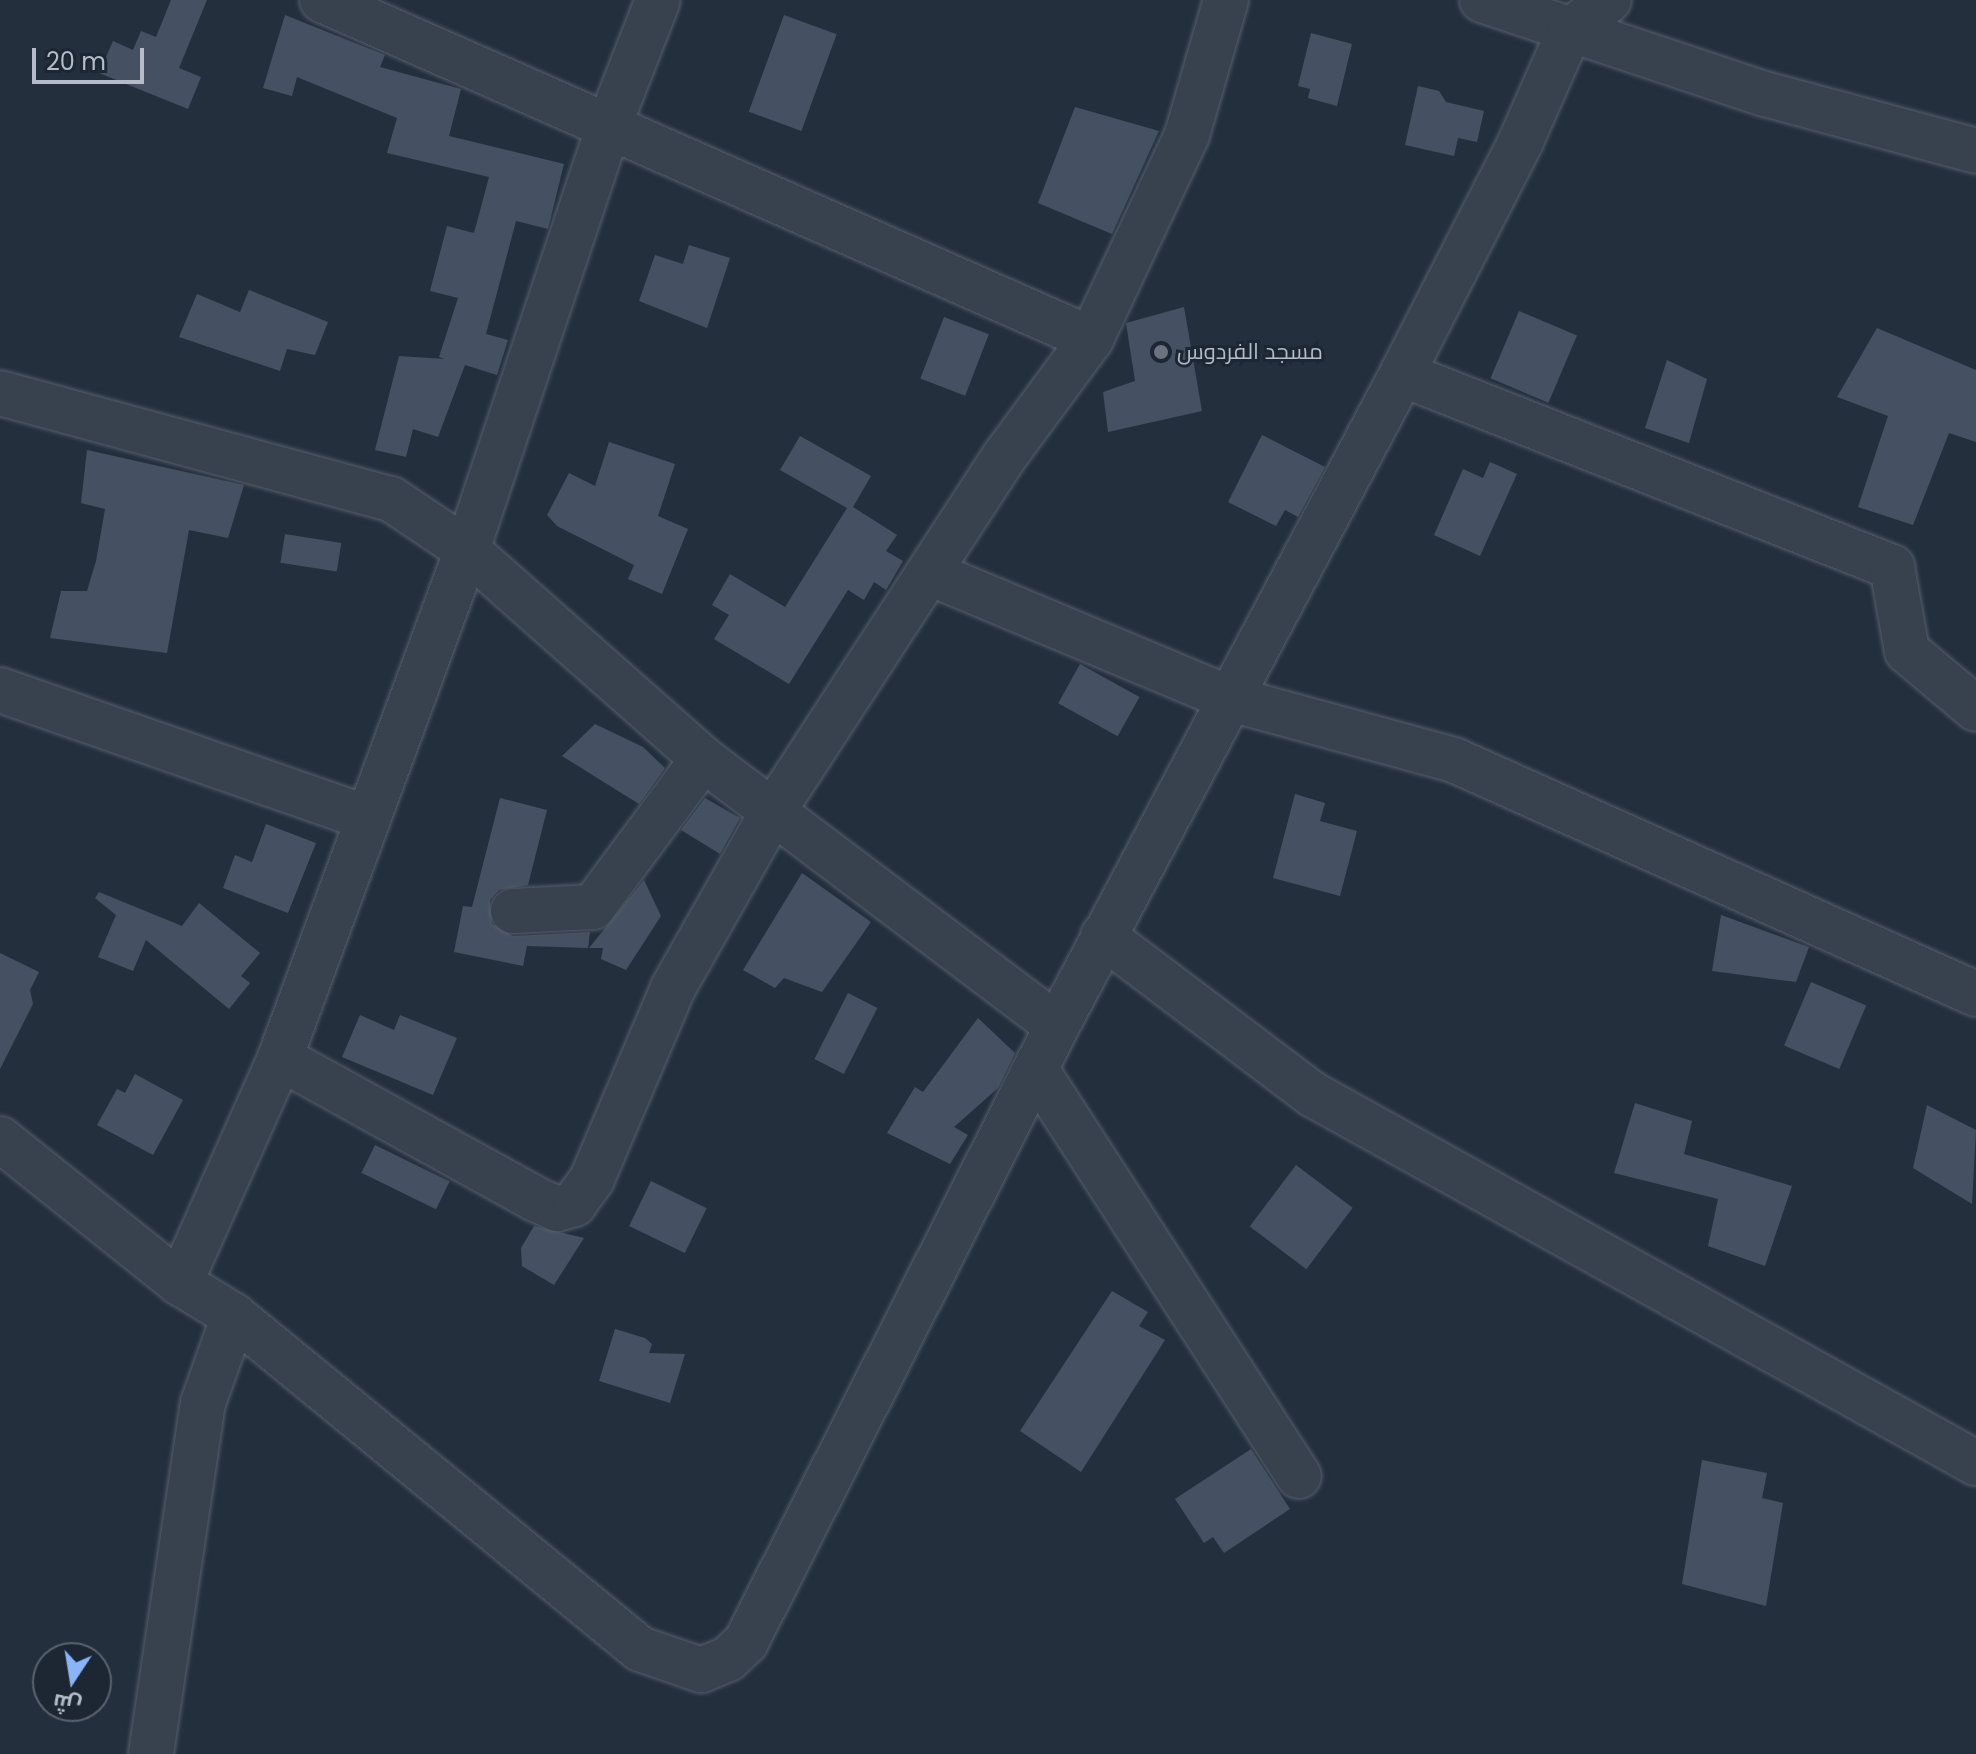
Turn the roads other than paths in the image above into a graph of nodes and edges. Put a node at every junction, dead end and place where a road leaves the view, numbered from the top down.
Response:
1 (322, 0) edge
2 (658, 0) edge
3 (1226, 0) edge
4 (1482, 0) edge
5 (1609, 0) edge
6 (1569, 32) junction
7 (608, 128) junction
8 (1976, 151) edge
9 (1091, 339) junction
10 (1402, 374) junction
11 (0, 393) edge
12 (467, 550) junction
13 (932, 574) junction
14 (0, 690) edge
15 (1231, 699) junction
16 (1976, 709) edge
17 (703, 759) junction
18 (772, 813) junction
19 (368, 818) junction
20 (513, 911) dead end
21 (1103, 936) junction
22 (1976, 994) edge
23 (1057, 1026) junction
24 (280, 1058) junction
25 (1038, 1073) junction
26 (0, 1139) edge
27 (180, 1283) junction
28 (234, 1316) junction
29 (1976, 1463) edge
30 (1299, 1476) dead end
31 (151, 1754) edge

1 - 7 street
2 - 7 street
3 - 9 street
4 - 6 street
5 - 6 street
6 - 8 street
6 - 10 street
7 - 9 street
7 - 12 street
9 - 13 street
10 - 15 street
10 - 16 street
11 - 12 street
12 - 17 street
12 - 19 street
13 - 15 street
13 - 18 street
14 - 19 street
15 - 21 street
15 - 22 street
17 - 18 street
17 - 20 street
18 - 23 street
18 - 24 street
19 - 24 street
21 - 23 street
21 - 29 street
23 - 25 street
24 - 27 street
25 - 28 street
25 - 30 street
26 - 27 street
27 - 28 street
28 - 31 street

